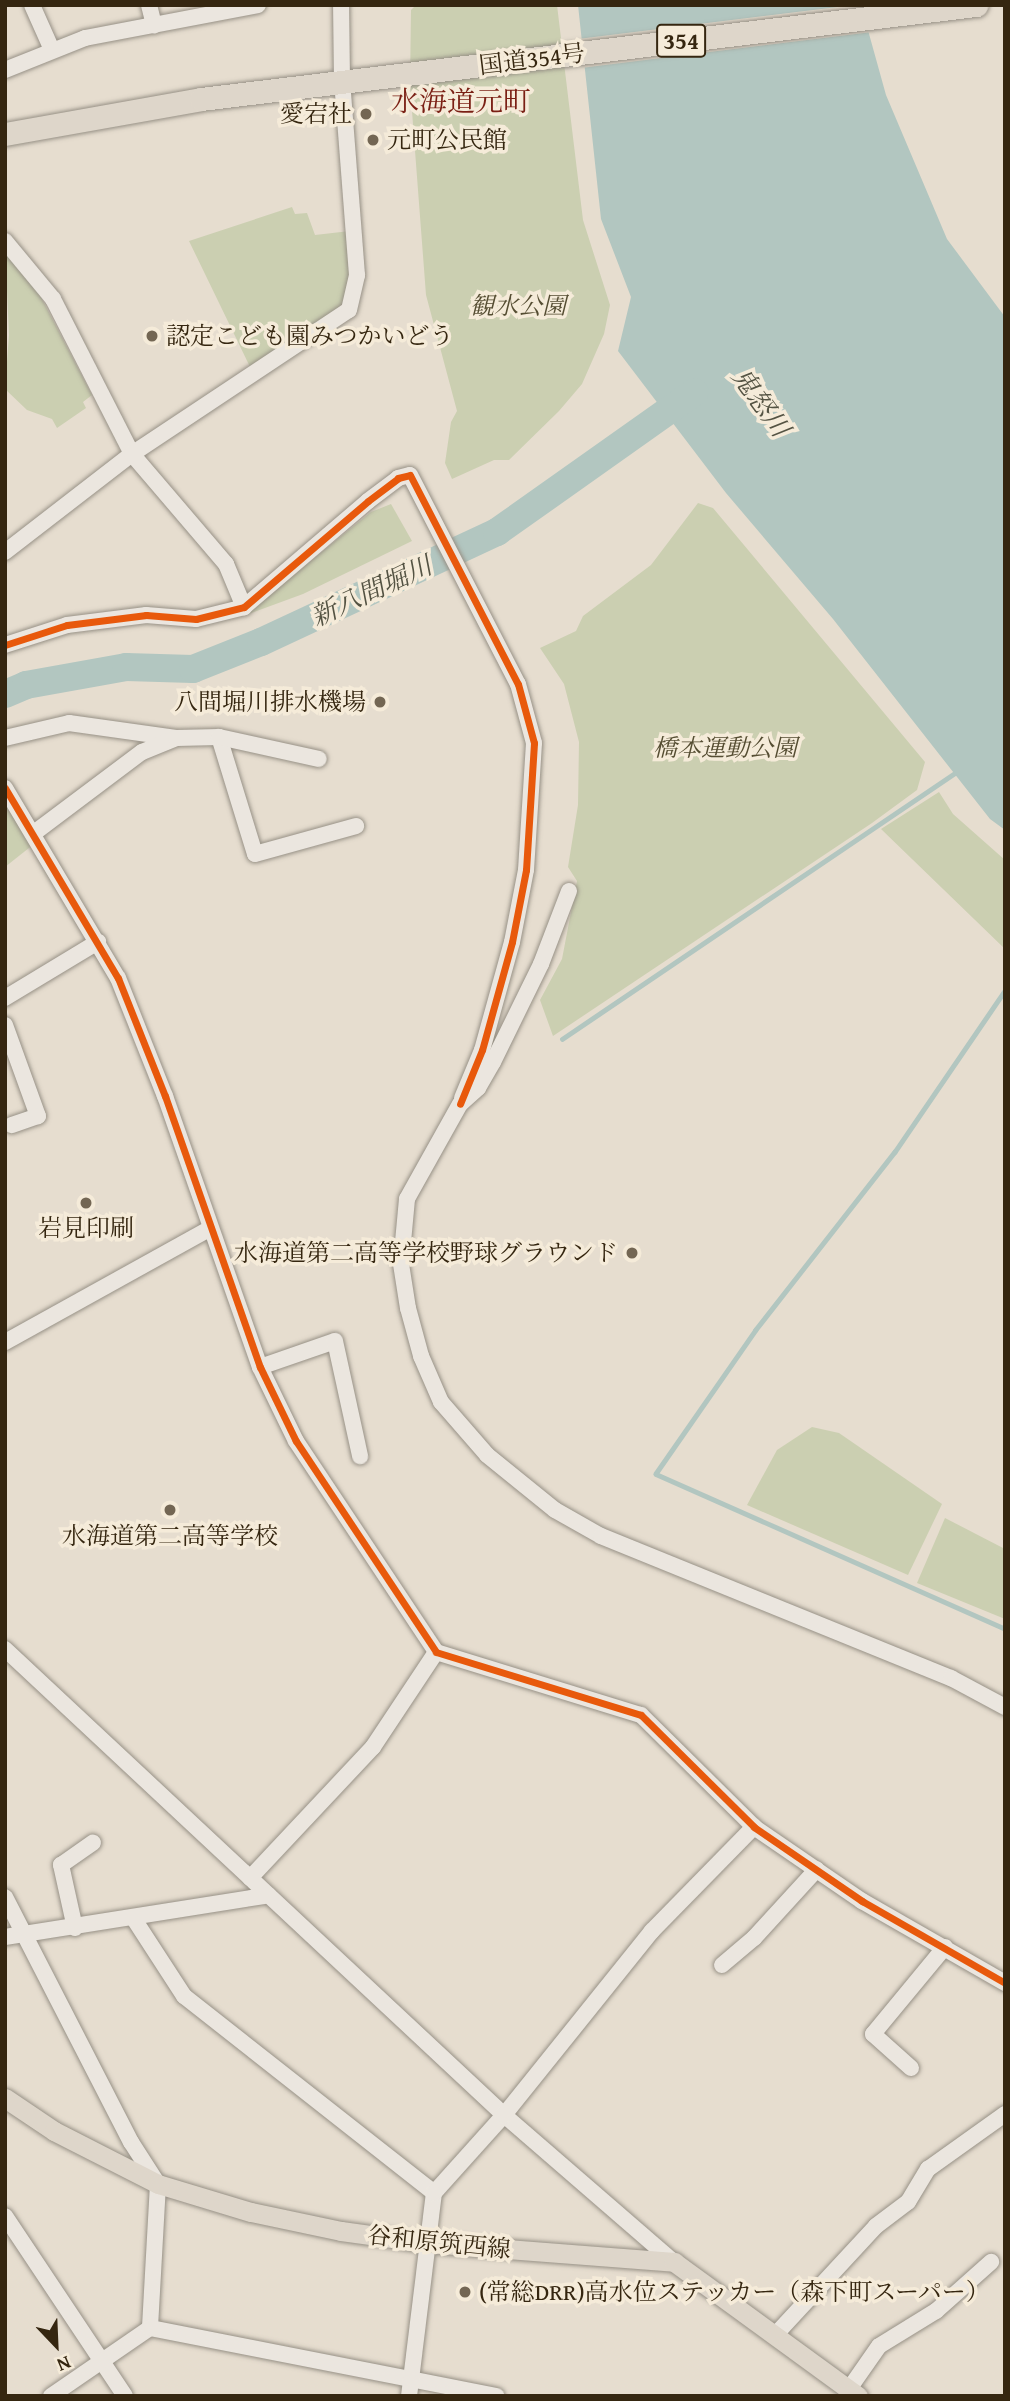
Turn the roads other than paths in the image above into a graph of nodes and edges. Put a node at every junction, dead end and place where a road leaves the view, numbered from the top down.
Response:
1 (32, 5) edge
2 (149, 5) edge
3 (258, 5) edge
4 (341, 5) edge
5 (976, 5) edge
6 (154, 26) junction
7 (52, 50) junction
8 (5, 69) edge
9 (342, 82) junction
10 (5, 134) edge
11 (5, 241) edge
12 (132, 454) junction
13 (5, 552) edge
14 (244, 607) junction
15 (5, 645) edge
16 (219, 737) junction
17 (5, 738) edge
18 (176, 738) junction
19 (319, 759) dead end
20 (5, 788) edge
21 (356, 826) dead end
22 (34, 833) junction
23 (569, 891) dead end
24 (98, 942) junction
25 (5, 998) edge
26 (5, 1025) edge
27 (460, 1104) junction
28 (12, 1125) dead end
29 (209, 1229) junction
30 (5, 1342) edge
31 (260, 1367) junction
32 (360, 1456) dead end
33 (5, 1648) edge
34 (436, 1652) junction
35 (1005, 1707) edge
36 (754, 1828) junction
37 (93, 1843) dead end
38 (817, 1869) junction
39 (250, 1878) junction
40 (269, 1895) junction
41 (5, 1897) edge
42 (134, 1919) junction
43 (75, 1928) junction
44 (13, 1936) edge
45 (945, 1947) junction
46 (722, 1965) dead end
47 (1005, 1983) edge
48 (911, 2068) dead end
49 (5, 2098) edge
50 (1005, 2114) edge
51 (504, 2115) junction
52 (158, 2184) junction
53 (434, 2193) junction
54 (5, 2216) edge
55 (429, 2243) junction
56 (674, 2262) junction
57 (991, 2262) dead end
58 (150, 2328) junction
59 (777, 2333) junction
60 (103, 2359) junction
61 (410, 2388) edge
62 (853, 2392) edge
63 (51, 2396) edge
64 (125, 2396) edge
65 (496, 2396) edge

1 - 7 street
2 - 6 street
3 - 6 street
4 - 9 street
5 - 9 highway, 国道354号 / 354
6 - 7 street
7 - 8 street
9 - 10 highway, 国道354号 / 354
9 - 12 street
11 - 12 street
12 - 13 street
12 - 14 street
14 - 15 street
14 - 27 street
16 - 18 street
16 - 19 street
16 - 21 street
17 - 18 street
18 - 22 street
20 - 22 street
22 - 24 street
23 - 27 street
24 - 25 street
24 - 29 street
26 - 28 street
27 - 35 street
29 - 30 street
29 - 31 street
31 - 32 street
31 - 34 street
33 - 39 street
34 - 36 street
34 - 39 street
36 - 38 street
36 - 51 street
37 - 43 street
38 - 45 street
38 - 46 street
39 - 40 street
40 - 42 street
40 - 51 street
41 - 44 street
42 - 43 street
42 - 53 street
43 - 44 street
44 - 52 street
45 - 47 street
45 - 48 street
49 - 52 main road, 谷和原筑西線
50 - 59 street
51 - 53 street
51 - 56 street
52 - 55 main road, 谷和原筑西線
52 - 58 street
53 - 55 street
54 - 60 street
55 - 56 main road, 谷和原筑西線
55 - 61 street
56 - 59 main road
57 - 62 street
58 - 60 street
58 - 61 street
59 - 62 main road
60 - 63 street
60 - 64 street
61 - 65 street

